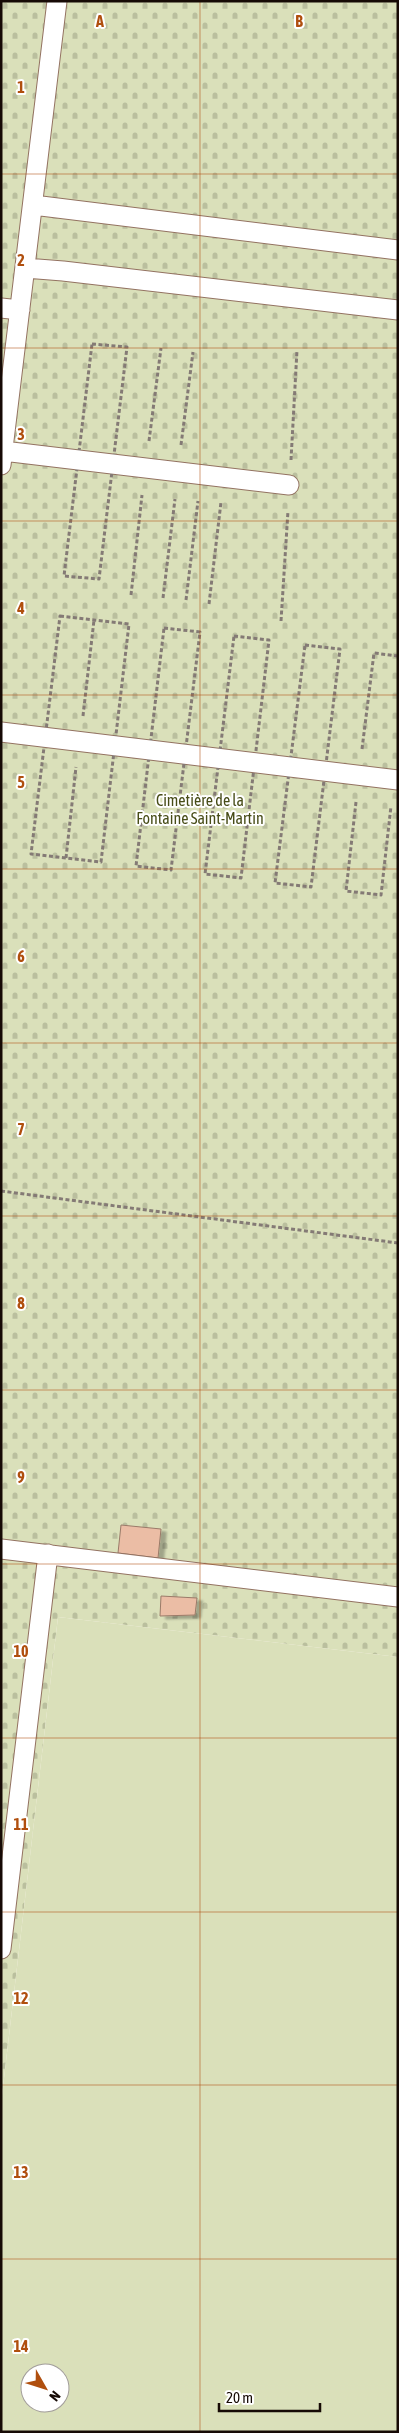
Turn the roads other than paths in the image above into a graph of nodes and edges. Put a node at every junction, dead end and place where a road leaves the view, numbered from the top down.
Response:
1 (57, 1) edge
2 (32, 206) junction
3 (398, 250) edge
4 (25, 268) junction
5 (1, 308) edge
6 (20, 310) junction
7 (398, 310) edge
8 (2, 458) edge
9 (289, 485) dead end
10 (1, 732) edge
11 (396, 780) edge
12 (1, 1549) edge
13 (48, 1554) junction
14 (398, 1597) edge
15 (1, 1949) edge

1 - 2 lane
2 - 3 lane
2 - 4 lane
4 - 6 lane
4 - 7 lane
5 - 6 lane
6 - 8 lane
8 - 9 lane
10 - 11 lane
12 - 13 lane
13 - 14 lane
13 - 15 lane

